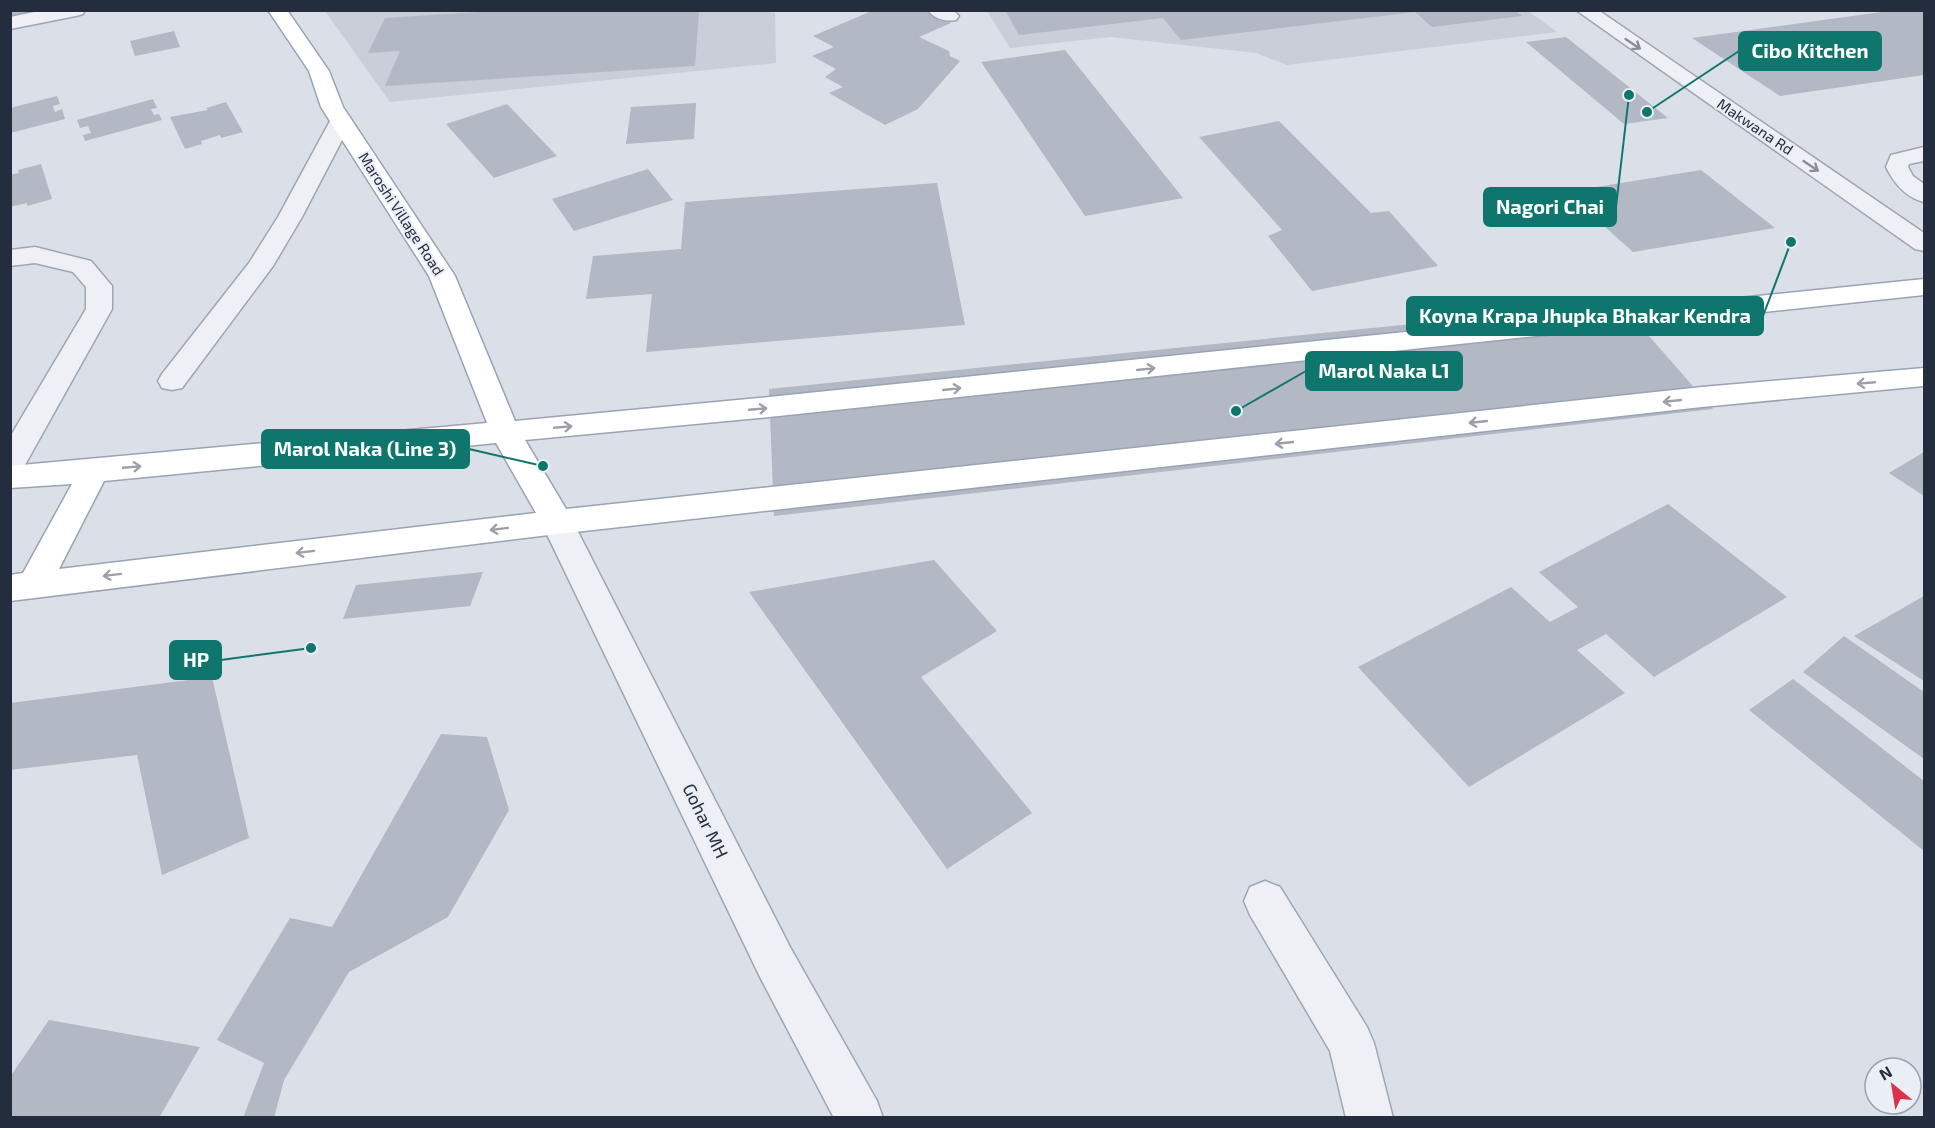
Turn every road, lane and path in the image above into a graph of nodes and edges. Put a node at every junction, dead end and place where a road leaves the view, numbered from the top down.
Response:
1 (76, 10) edge
2 (277, 10) edge
3 (1585, 10) edge
4 (10, 23) edge
5 (341, 121) junction
6 (1924, 154) edge
7 (1924, 195) edge
8 (1924, 244) edge
9 (10, 258) edge
10 (1924, 287) edge
11 (1924, 377) edge
12 (172, 381) dead end
13 (505, 432) junction
14 (10, 464) edge
15 (94, 471) junction
16 (10, 477) edge
17 (557, 522) junction
18 (22, 586) edge
19 (1265, 901) dead end
20 (860, 1118) edge
21 (1370, 1118) edge

1 - 4 street
2 - 5 main road, Maroshi Village Road
3 -> 8 street, Makwana Rd
5 - 12 street
5 - 13 main road, Maroshi Village Road
6 - 7 street
9 - 14 street
13 -> 10 main road
11 -> 17 main road
15 -> 13 main road
13 - 17 main road, Maroshi Village Road
15 - 16 main road
15 - 18 main road
17 -> 18 main road
17 - 20 street, Gohar MH
19 - 21 street

